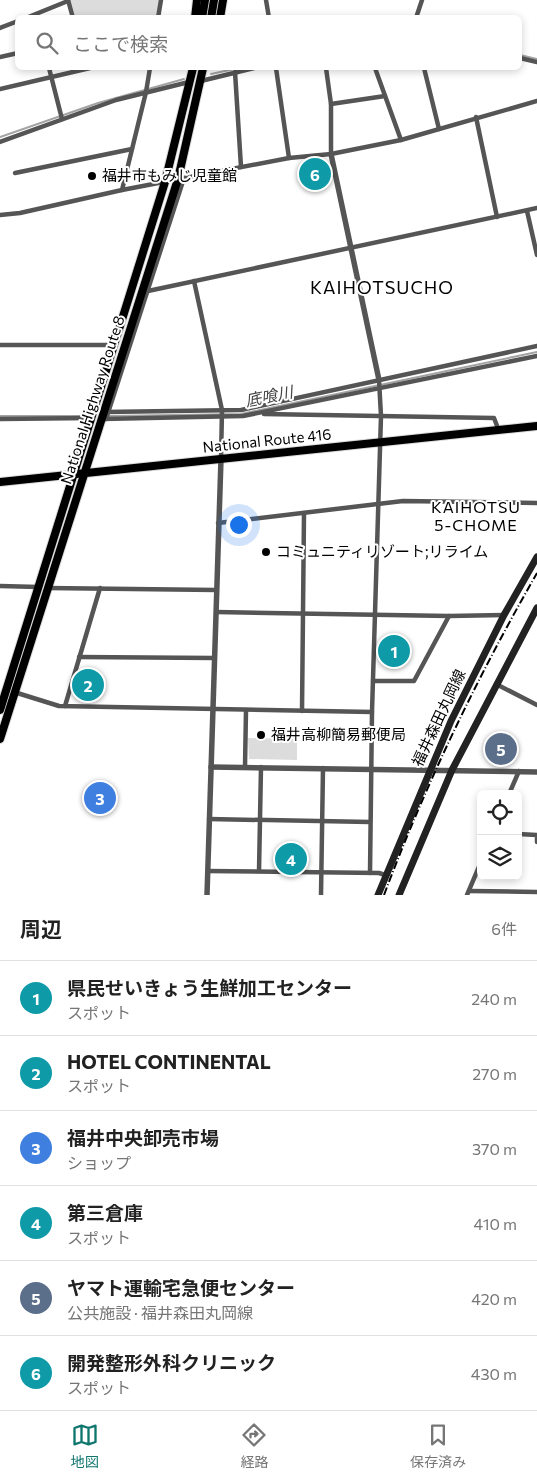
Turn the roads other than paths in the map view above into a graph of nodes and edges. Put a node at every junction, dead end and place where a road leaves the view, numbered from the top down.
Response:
1 (68, 0) edge
2 (160, 0) edge
3 (197, 0) edge
4 (205, 0) edge
5 (214, 0) edge
6 (223, 0) edge
7 (266, 0) edge
8 (422, 0) edge
9 (33, 15) edge
10 (72, 15) edge
11 (158, 15) edge
12 (195, 15) edge
13 (202, 15) edge
14 (212, 15) edge
15 (220, 15) edge
16 (268, 15) edge
17 (417, 15) edge
18 (15, 22) edge
19 (0, 28) edge
20 (15, 54) edge
21 (0, 57) edge
22 (522, 58) edge
23 (537, 62) edge
24 (49, 70) edge
25 (81, 70) edge
26 (150, 70) edge
27 (189, 70) edge
28 (193, 70) edge
29 (204, 70) edge
30 (244, 70) edge
31 (276, 70) edge
32 (326, 70) edge
33 (376, 70) edge
34 (424, 70) edge
35 (235, 72) junction
36 (51, 77) junction
37 (201, 81) junction
38 (190, 85) junction
39 (0, 89) edge
40 (146, 92) junction
41 (385, 96) junction
42 (537, 101) edge
43 (331, 104) junction
44 (476, 117) junction
45 (62, 119) junction
46 (439, 129) junction
47 (401, 140) junction
48 (0, 142) edge
49 (132, 149) junction
50 (331, 154) junction
51 (289, 158) junction
52 (241, 167) junction
53 (15, 173) dead end
54 (181, 179) junction
55 (165, 182) junction
56 (122, 190) junction
57 (537, 208) edge
58 (528, 211) junction
59 (0, 215) edge
60 (498, 217) junction
61 (351, 248) junction
62 (537, 254) edge
63 (194, 281) junction
64 (148, 291) junction
65 (0, 345) edge
66 (114, 345) junction
67 (537, 346) edge
68 (537, 356) edge
69 (379, 380) junction
70 (380, 388) junction
71 (222, 410) junction
72 (256, 414) junction
73 (104, 415) junction
74 (381, 416) junction
75 (222, 417) junction
76 (91, 418) junction
77 (0, 419) edge
78 (537, 426) edge
79 (499, 431) junction
80 (379, 443) junction
81 (220, 460) junction
82 (84, 473) junction
83 (73, 474) junction
84 (0, 482) edge
85 (537, 503) edge
86 (378, 504) junction
87 (304, 513) junction
88 (218, 523) junction
89 (537, 557) edge
90 (0, 586) edge
91 (38, 587) junction
92 (47, 588) junction
93 (100, 588) junction
94 (216, 590) junction
95 (537, 608) edge
96 (216, 612) junction
97 (303, 614) junction
98 (375, 615) junction
99 (504, 615) junction
100 (449, 616) junction
101 (79, 657) junction
102 (214, 658) junction
103 (373, 681) junction
104 (496, 684) junction
105 (14, 692) junction
106 (537, 705) edge
107 (65, 706) junction
108 (212, 709) junction
109 (0, 710) edge
110 (246, 710) junction
111 (302, 711) junction
112 (372, 712) junction
113 (0, 739) edge
114 (211, 766) junction
115 (245, 767) junction
116 (261, 767) junction
117 (323, 768) junction
118 (371, 769) junction
119 (430, 769) junction
120 (452, 770) junction
121 (519, 772) junction
122 (537, 772) edge
123 (511, 790) edge
124 (209, 819) junction
125 (260, 820) junction
126 (322, 821) junction
127 (370, 822) junction
128 (522, 834) edge
129 (537, 842) edge
130 (208, 871) junction
131 (259, 871) junction
132 (321, 872) junction
133 (477, 872) edge
134 (370, 873) junction
135 (385, 875) junction
136 (537, 892) edge
137 (468, 893) edge
138 (207, 895) edge
139 (321, 895) edge
140 (378, 895) edge
141 (399, 895) edge

1 - 9 street
1 - 10 street
2 - 11 street
3 - 12 highway
4 - 13 highway
5 - 14 highway
6 - 15 highway
7 - 16 street
8 - 17 street
18 - 19 street
20 - 21 street
22 - 23 street
24 - 36 street
25 - 36 street
26 - 40 street
27 - 38 highway
28 - 38 highway, National Highway Route 8
29 - 37 highway, National Highway Route 8
30 - 35 street
31 - 51 street
32 - 43 street
33 - 41 street
34 - 46 street
35 - 37 street
35 - 52 street
36 - 39 street
36 - 45 street
37 - 54 highway, National Highway Route 8
38 - 40 street
38 - 55 highway, National Highway Route 8
40 - 45 street
40 - 49 street
41 - 43 street
41 - 47 street
42 - 44 street
43 - 50 street
44 - 46 street
44 - 60 street
45 - 48 street
46 - 47 street
47 - 50 street
49 - 53 street
49 - 56 street
50 - 51 street
50 - 61 street
51 - 52 street
52 - 54 street
54 - 55 street
54 - 64 street
54 - 73 highway, National Highway Route 8
55 - 56 street
55 - 66 highway, National Highway Route 8
56 - 59 street
57 - 58 street
58 - 60 street
58 - 62 street
60 - 61 street
61 - 63 street
61 - 69 street
63 - 64 street
63 - 71 street
64 - 73 street
65 - 66 street
66 - 76 highway, National Highway Route 8
67 - 69 street
68 - 70 street
69 - 70 street
69 - 71 street
70 - 72 street
70 - 74 street
71 - 73 street
71 - 75 street
72 - 74 street
72 - 75 street
73 - 75 street
73 - 82 highway, National Highway Route 8
74 - 79 street
74 - 80 street
75 - 81 street
76 - 77 street
76 - 83 highway, National Highway Route 8
78 - 79 highway, National Route 416
79 - 80 highway, National Route 416
80 - 81 highway, National Route 416
80 - 86 street
81 - 82 highway, National Route 416
81 - 88 street
82 - 83 highway, National Route 416
82 - 92 highway, National Highway Route 8
83 - 84 highway, National Route 416
83 - 91 highway, National Highway Route 8
85 - 86 street
86 - 87 street
86 - 98 street
87 - 88 street
87 - 97 street
88 - 94 street
89 - 99 main road, 福井森田丸岡線
90 - 91 street
91 - 109 highway, National Highway Route 8
92 - 93 street
92 - 105 highway, National Highway Route 8
93 - 94 street
93 - 101 street
94 - 96 street
95 - 104 main road
96 - 97 street
96 - 102 street
97 - 98 street
97 - 111 street
98 - 100 street
98 - 103 street
99 - 100 street
99 - 119 main road, 福井森田丸岡線
100 - 103 street
101 - 102 street
101 - 107 street
102 - 108 street
103 - 112 street
104 - 106 street
104 - 120 main road
105 - 107 street
105 - 113 highway, National Highway Route 8
107 - 108 street
108 - 110 street
108 - 114 street
110 - 111 street
110 - 115 street
111 - 112 street
112 - 118 street
114 - 115 street
114 - 124 street
115 - 116 street
116 - 117 street
116 - 125 street
117 - 118 street
117 - 126 street
118 - 119 street
118 - 127 street
119 - 120 street
119 - 135 main road, 福井森田丸岡線
120 - 121 street
120 - 141 main road
121 - 122 street
121 - 123 street
124 - 125 street
124 - 130 street
125 - 126 street
125 - 131 street
126 - 127 street
126 - 132 street
127 - 134 street
128 - 129 street
130 - 131 street
130 - 138 street
131 - 132 street
132 - 134 street
132 - 139 street
133 - 137 street
134 - 135 street
135 - 140 main road, 福井森田丸岡線
136 - 137 street

